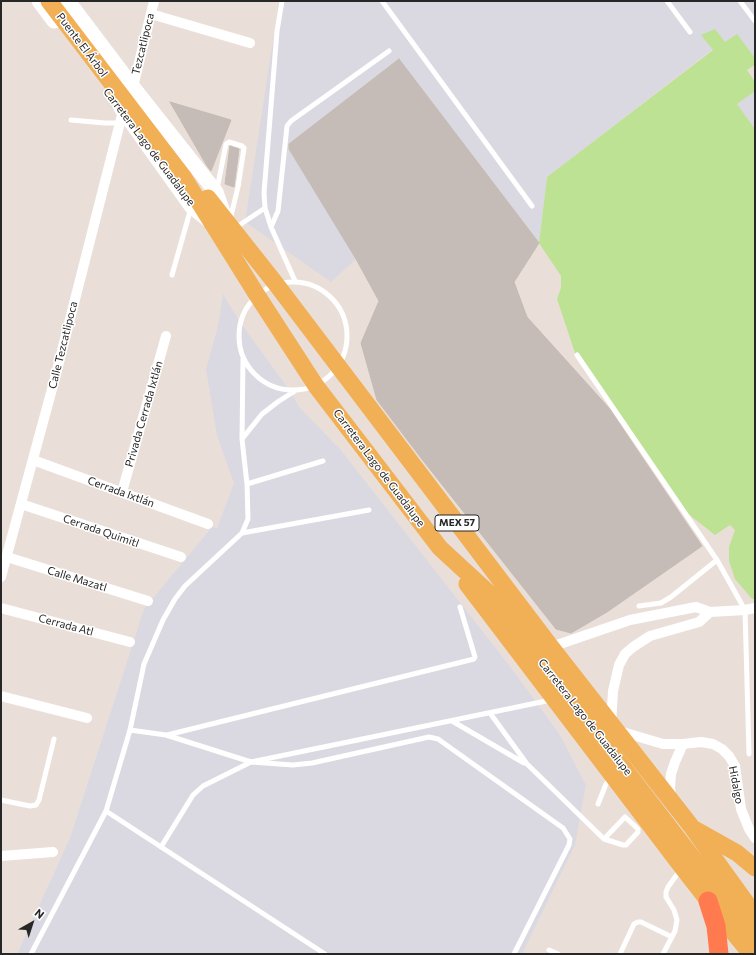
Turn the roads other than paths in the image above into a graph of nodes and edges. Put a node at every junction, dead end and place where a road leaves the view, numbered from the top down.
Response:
1 (57, 1) edge
2 (68, 1) edge
3 (154, 1) edge
4 (282, 1) edge
5 (382, 1) edge
6 (667, 1) edge
7 (740, 1) edge
8 (42, 2) edge
9 (151, 14) junction
10 (755, 20) edge
11 (690, 32) dead end
12 (250, 43) dead end
13 (389, 51) dead end
14 (133, 87) junction
15 (122, 117) junction
16 (71, 120) dead end
17 (167, 151) junction
18 (216, 192) junction
19 (191, 206) junction
20 (532, 206) dead end
21 (265, 208) junction
22 (225, 224) junction
23 (272, 227) junction
24 (172, 275) dead end
25 (295, 281) junction
26 (276, 284) junction
27 (257, 295) junction
28 (166, 336) dead end
29 (577, 355) dead end
30 (243, 359) junction
31 (338, 367) junction
32 (316, 386) junction
33 (295, 390) junction
34 (242, 439) junction
35 (33, 460) junction
36 (323, 461) dead end
37 (247, 484) junction
38 (122, 492) junction
39 (21, 504) junction
40 (369, 510) dead end
41 (208, 524) dead end
42 (242, 533) junction
43 (440, 548) junction
44 (7, 557) junction
45 (181, 558) dead end
46 (717, 560) junction
47 (1, 577) edge
48 (148, 601) dead end
49 (639, 606) dead end
50 (460, 607) dead end
51 (1, 608) edge
52 (750, 609) edge
53 (710, 612) junction
54 (130, 642) dead end
55 (551, 647) junction
56 (1, 696) edge
57 (555, 700) junction
58 (490, 714) junction
59 (87, 718) dead end
60 (452, 721) junction
61 (614, 727) junction
62 (130, 730) junction
63 (166, 736) junction
64 (54, 739) dead end
65 (683, 744) junction
66 (749, 754) dead end
67 (250, 762) junction
68 (527, 764) junction
69 (612, 775) junction
70 (1, 800) edge
71 (671, 803) junction
72 (598, 804) dead end
73 (106, 811) junction
74 (691, 826) junction
75 (755, 838) edge
76 (604, 839) junction
77 (160, 847) junction
78 (53, 852) dead end
79 (1, 856) edge
80 (682, 868) junction
81 (755, 868) edge
82 (708, 901) junction
83 (755, 915) edge
84 (728, 926) junction
85 (672, 937) junction
86 (753, 937) edge
87 (549, 950) dead end
88 (719, 953) edge
89 (31, 954) edge
90 (325, 954) edge
91 (514, 954) edge
92 (558, 954) edge
93 (620, 954) edge
94 (663, 954) edge
95 (738, 954) edge
96 (751, 954) edge

1 - 17 main road, Puente El Árbol
2 - 14 street, Carretera Lago de Guadalupe / MEX 57
3 - 9 street, Tezcatlipoca
4 - 21 lane
5 - 20 lane
6 - 11 lane
7 - 10 lane
8 - 15 street, Carretera Lago de Guadalupe / MEX 57
8 - 17 main road, Puente El Árbol
9 - 12 street
9 - 14 street, Tezcatlipoca
13 - 23 lane
14 - 18 street, Carretera Lago de Guadalupe / MEX 57
15 - 16 lane
15 - 19 street, Carretera Lago de Guadalupe / MEX 57
15 - 35 street, Calle Tezcatlipoca
17 - 22 main road, Puente El Árbol
18 - 22 street, Carretera Lago de Guadalupe / MEX 57
18 - 22 lane
19 - 22 street, Carretera Lago de Guadalupe / MEX 57
19 - 24 lane
21 - 22 lane
21 - 23 lane
22 - 26 main road, Carretera Lago de Guadalupe / MEX 57
22 - 27 main road, Carretera Lago de Guadalupe / MEX 57
23 - 25 lane
25 - 26 lane
25 - 31 lane
26 - 27 lane
26 - 31 main road, Carretera Lago de Guadalupe / MEX 57
27 - 30 lane
27 - 32 main road, Carretera Lago de Guadalupe / MEX 57
28 - 38 street, Privada Cerrada Ixtlán
29 - 46 lane
30 - 33 lane
30 - 34 lane
31 - 32 lane
31 - 55 main road, Carretera Lago de Guadalupe / MEX 57
32 - 33 lane
32 - 43 main road, Carretera Lago de Guadalupe / MEX 57
33 - 34 lane
34 - 37 lane
35 - 38 street, Cerrada Ixtlán
35 - 39 street, Calle Tezcatlipoca
36 - 37 lane
37 - 42 lane
38 - 41 street, Cerrada Ixtlán
39 - 44 street, Calle Tezcatlipoca
39 - 45 street, Cerrada Quimitl
40 - 42 lane
42 - 62 lane
43 - 57 main road
43 - 86 main road, Carretera Lago de Guadalupe / MEX 57
44 - 47 street, Calle Tezcatlipoca
44 - 48 street, Calle Mazatl
46 - 49 lane
46 - 52 lane
50 - 63 lane
51 - 54 street, Cerrada Atl
52 - 53 street
52 - 66 lane
53 - 55 street
53 - 61 street
55 - 61 main road, Carretera Lago de Guadalupe / MEX 57
56 - 59 street
57 - 58 lane
57 - 69 main road
58 - 60 lane
58 - 68 lane
60 - 67 lane
60 - 68 lane
61 - 65 street, Hidalgo
61 - 71 main road, Carretera Lago de Guadalupe / MEX 57
62 - 63 lane
62 - 73 lane
63 - 67 lane
64 - 70 lane
65 - 71 street
65 - 75 street, Hidalgo
67 - 77 lane
67 - 91 lane
68 - 76 lane
69 - 72 lane
69 - 80 main road
71 - 74 main road, Carretera Lago de Guadalupe / MEX 57
73 - 77 lane
73 - 89 lane
74 - 81 main road
74 - 83 main road, Carretera Lago de Guadalupe
76 - 76 lane
77 - 90 lane
78 - 79 street
80 - 82 main road
80 - 85 lane
82 - 84 main road
82 - 88 highway
84 - 95 main road
84 - 96 main road
85 - 93 lane
85 - 94 lane
87 - 92 lane

